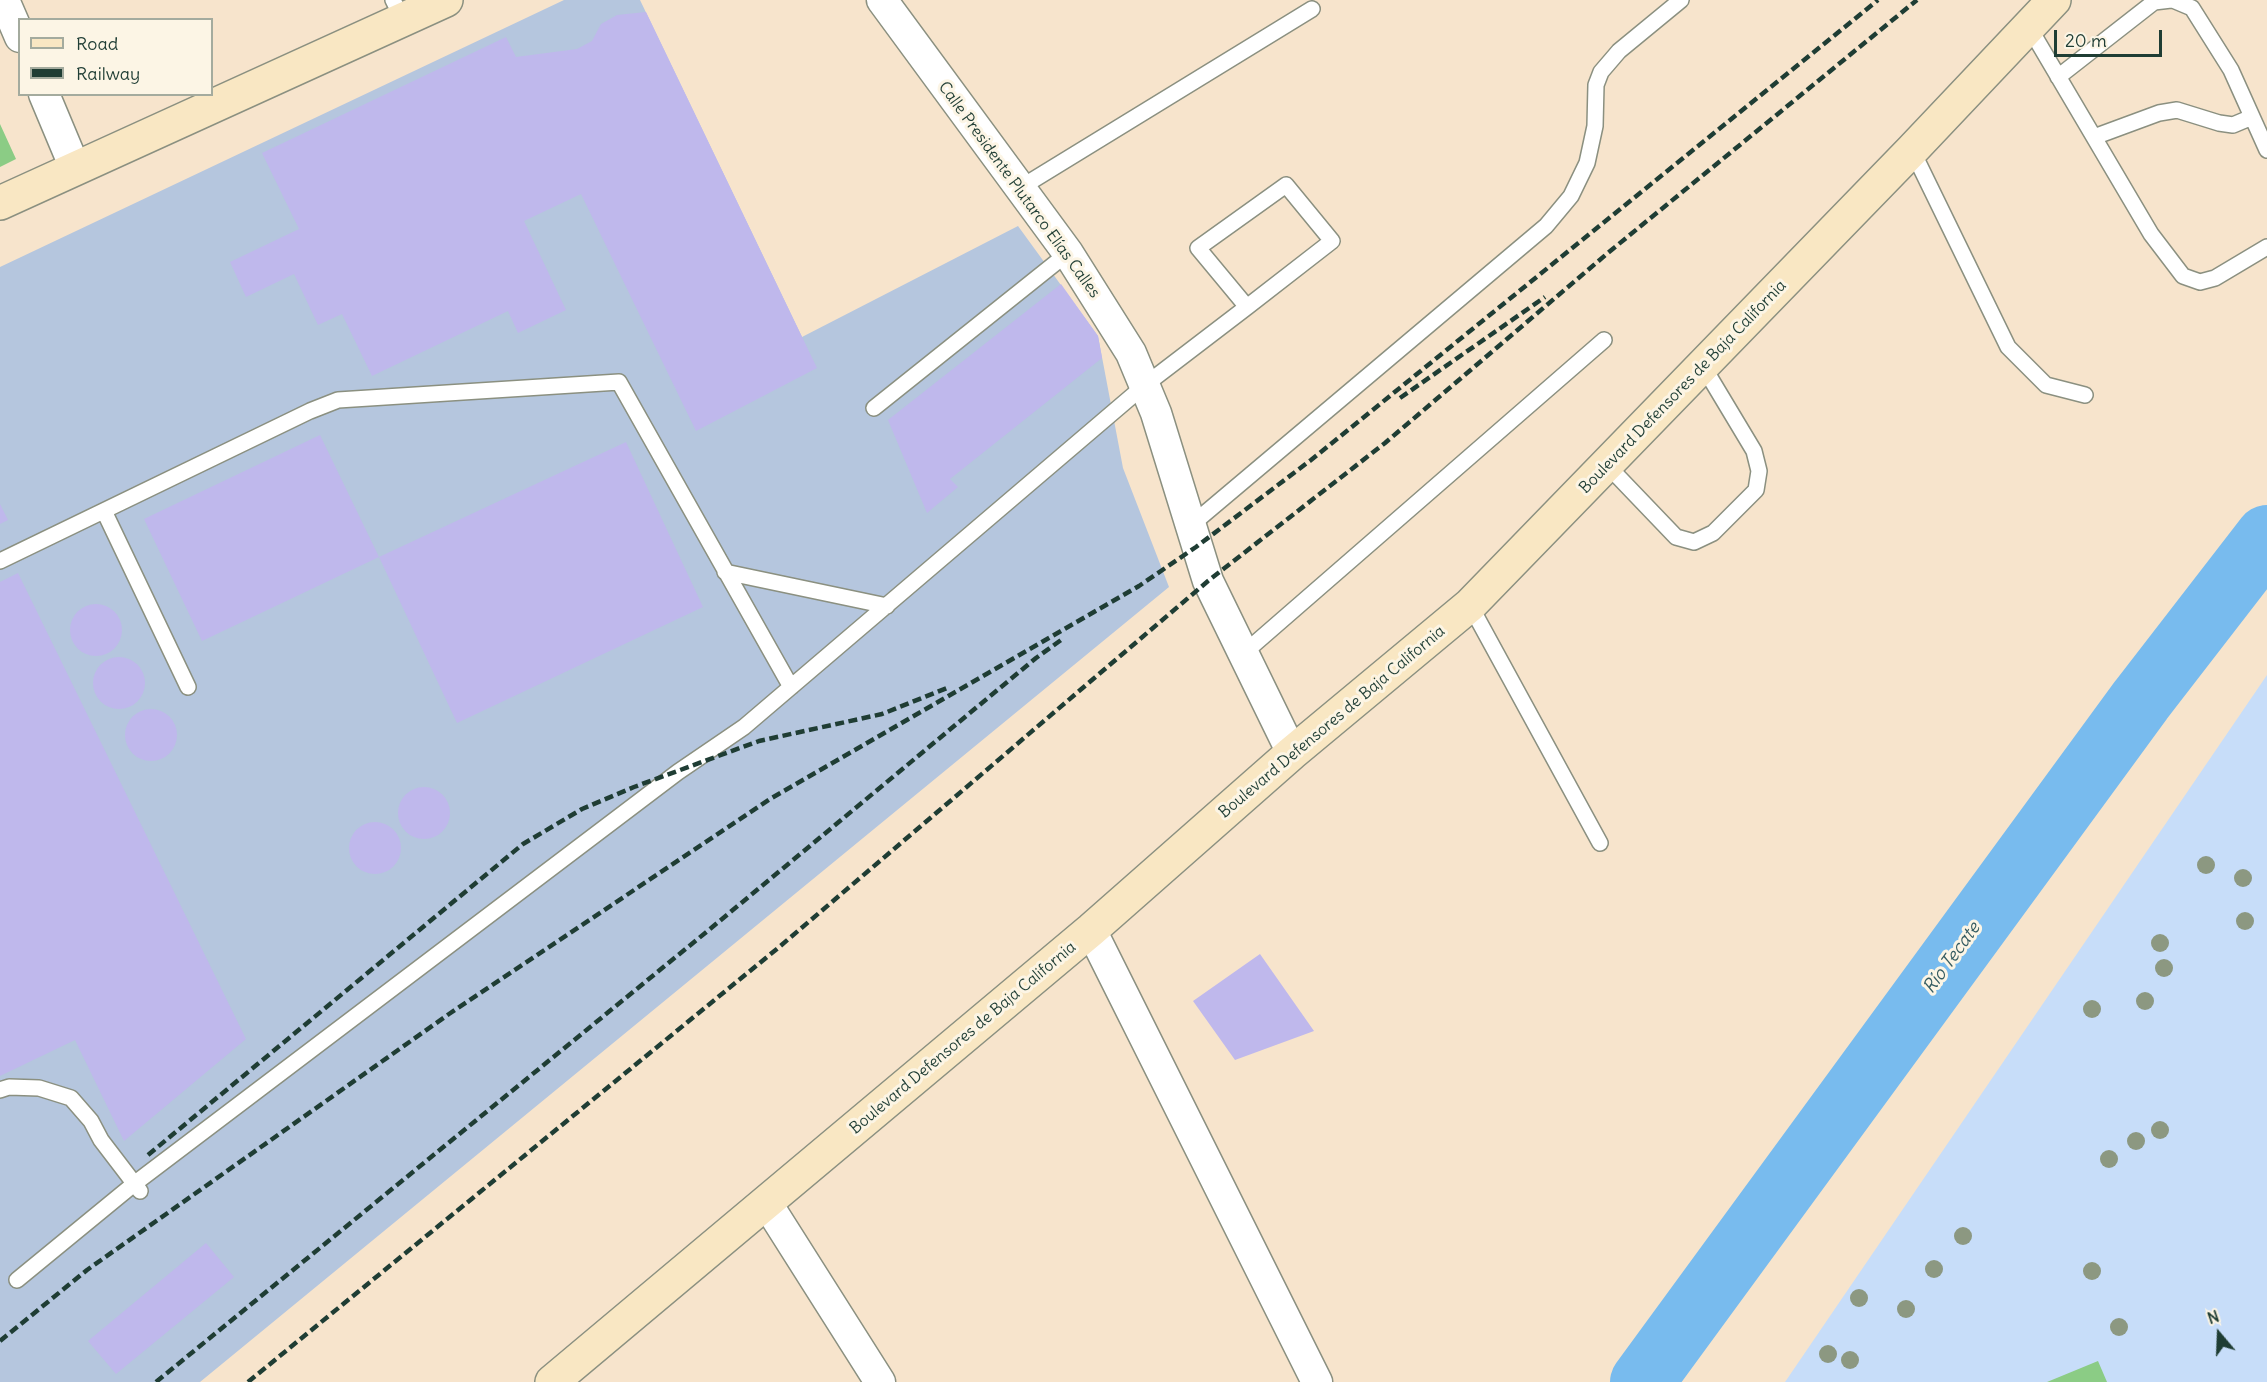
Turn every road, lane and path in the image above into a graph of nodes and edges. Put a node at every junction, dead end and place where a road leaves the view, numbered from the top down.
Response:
1 (4, 0) edge
2 (446, 0) edge
3 (882, 0) edge
4 (1681, 0) edge
5 (2054, 0) edge
6 (2172, 0) edge
7 (1312, 9) dead end
8 (398, 10) edge
9 (2029, 27) junction
10 (18, 32) edge
11 (2058, 77) junction
12 (45, 96) edge
13 (2252, 117) junction
14 (2094, 137) junction
15 (1912, 150) junction
16 (2267, 150) edge
17 (75, 168) junction
18 (1020, 188) junction
19 (0, 204) edge
20 (2267, 248) edge
21 (1068, 253) junction
22 (1247, 307) junction
23 (1604, 340) dead end
24 (1703, 366) junction
25 (1145, 385) junction
26 (2085, 395) dead end
27 (874, 408) dead end
28 (1607, 465) junction
29 (104, 511) junction
30 (1190, 526) junction
31 (0, 561) edge
32 (725, 572) junction
33 (1470, 605) junction
34 (887, 606) junction
35 (1244, 653) junction
36 (188, 687) dead end
37 (791, 687) junction
38 (1292, 753) junction
39 (1600, 843) dead end
40 (1091, 930) junction
41 (0, 1090) edge
42 (137, 1188) junction
43 (766, 1202) junction
44 (17, 1280) dead end
45 (552, 1382) edge
46 (880, 1382) edge
47 (1317, 1382) edge

1 - 10 street
2 - 8 main road
3 - 18 street, Calle Presidente Plutarco Elías Calles
4 - 30 lane
5 - 9 main road, Boulevard Defensores de Baja California
6 - 11 lane
6 - 13 lane
7 - 18 lane
8 - 17 main road
9 - 11 lane
9 - 15 main road, Boulevard Defensores de Baja California
11 - 14 lane
12 - 17 street
13 - 14 lane
13 - 16 lane
14 - 20 lane
15 - 24 main road, Boulevard Defensores de Baja California
15 - 26 lane
17 - 19 main road
18 - 21 street, Calle Presidente Plutarco Elías Calles
21 - 25 street, Calle Presidente Plutarco Elías Calles
21 - 27 lane
22 - 22 lane
22 - 25 lane
23 - 35 lane
24 - 28 main road, Boulevard Defensores de Baja California
24 - 28 lane
25 - 30 street, Calle Presidente Plutarco Elías Calles
25 - 34 lane
28 - 33 main road, Boulevard Defensores de Baja California
29 - 31 lane
29 - 32 lane
29 - 36 lane
30 - 35 street, Calle Presidente Plutarco Elías Calles
32 - 34 lane
32 - 37 lane
33 - 38 main road, Boulevard Defensores de Baja California
33 - 39 lane
34 - 37 lane
35 - 38 street, Calle Presidente Plutarco Elías Calles
37 - 42 lane
38 - 40 main road, Boulevard Defensores de Baja California
40 - 43 main road, Boulevard Defensores de Baja California
40 - 47 street
41 - 42 lane
42 - 44 lane
43 - 45 main road, Boulevard Defensores de Baja California
43 - 46 street

